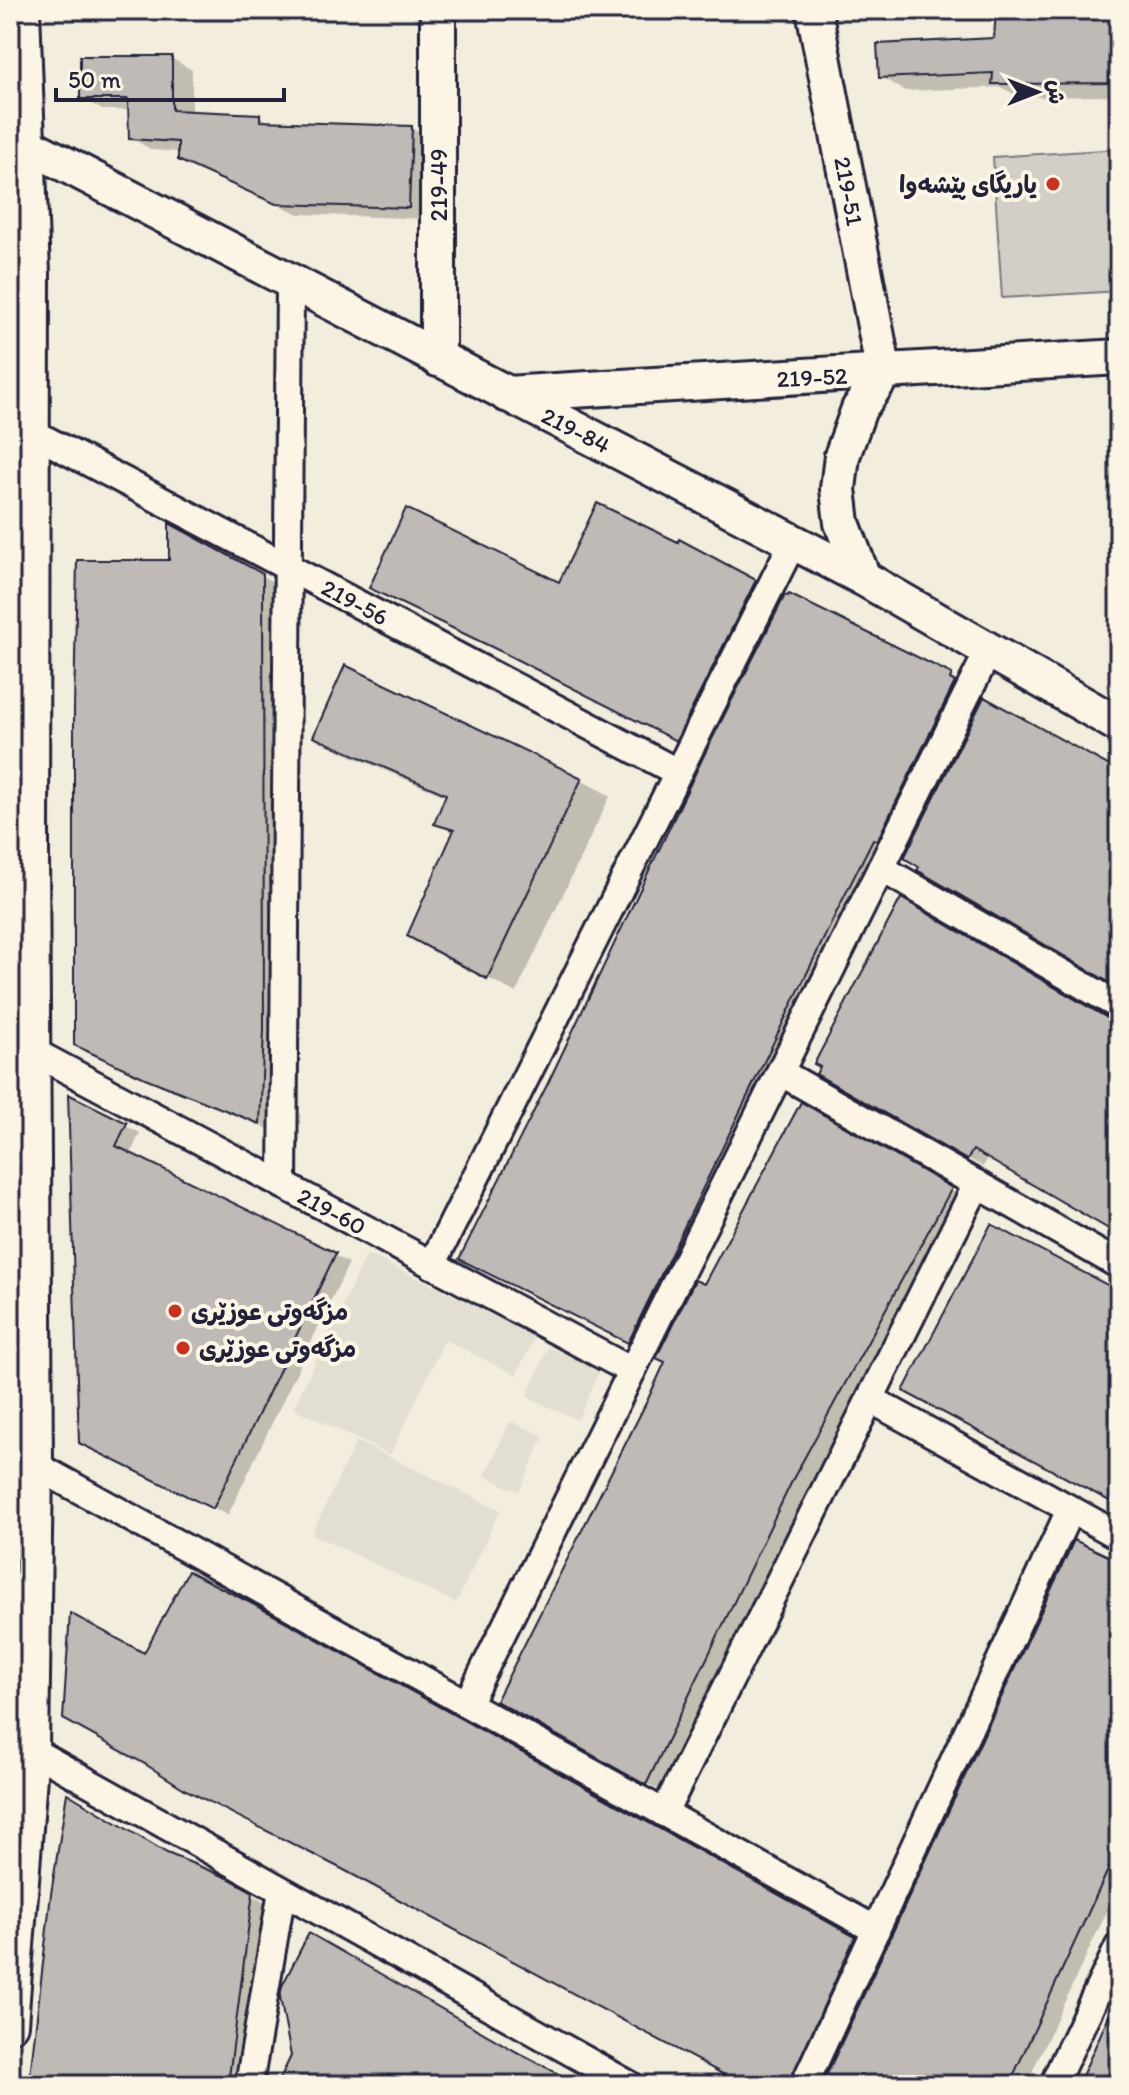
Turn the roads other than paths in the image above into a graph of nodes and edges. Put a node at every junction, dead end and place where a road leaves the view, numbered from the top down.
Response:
1 (438, 10) edge
2 (814, 10) edge
3 (18, 18) edge
4 (28, 145) junction
5 (21, 274) edge
6 (290, 282) junction
7 (1119, 357) edge
8 (438, 359) junction
9 (884, 373) junction
10 (506, 394) junction
11 (33, 433) junction
12 (793, 542) junction
13 (289, 568) junction
14 (863, 578) junction
15 (21, 612) edge
16 (988, 652) junction
17 (1119, 725) edge
18 (677, 772) junction
19 (21, 854) edge
20 (881, 868) junction
21 (1119, 1006) edge
22 (32, 1051) junction
23 (780, 1072) junction
24 (21, 1109) edge
25 (977, 1184) junction
26 (283, 1185) junction
27 (432, 1265) junction
28 (1119, 1265) edge
29 (22, 1331) edge
30 (632, 1371) junction
31 (870, 1399) junction
32 (35, 1465) junction
33 (1070, 1510) junction
34 (1119, 1536) edge
35 (22, 1561) edge
36 (467, 1704) junction
37 (31, 1750) junction
38 (664, 1813) junction
39 (282, 1891) junction
40 (876, 1930) junction
41 (1119, 1946) edge
42 (10, 2024) edge
43 (249, 2085) edge
44 (630, 2085) edge
45 (804, 2085) edge
46 (1053, 2085) edge

1 - 8 street, 219-49
2 - 9 street, 219-51
3 - 4 street
4 - 5 street
4 - 6 street, 219-84
5 - 11 street
6 - 8 street, 219-84
6 - 13 street
7 - 9 street, 219-52
8 - 10 street, 219-84
9 - 10 street, 219-52
9 - 14 street
10 - 12 street, 219-84
11 - 13 street, 219-56
11 - 15 street
12 - 14 street, 219-84
12 - 18 street
13 - 18 street, 219-56
13 - 26 street
14 - 16 street, 219-84
15 - 19 street
16 - 17 street, 219-84
16 - 20 street
18 - 27 street
19 - 22 street
20 - 21 street
20 - 23 street
22 - 24 street
22 - 26 street, 219-60
23 - 25 street
23 - 30 street
24 - 29 street
25 - 28 street
25 - 31 street
26 - 27 street, 219-60
27 - 30 street, 219-60
29 - 32 street
30 - 36 street
31 - 33 street
31 - 38 street
32 - 35 street
32 - 36 street
33 - 34 street
33 - 40 street
35 - 37 street
36 - 38 street
37 - 39 street
37 - 42 street
38 - 40 street
39 - 43 street
39 - 44 street
40 - 45 street
41 - 46 street

